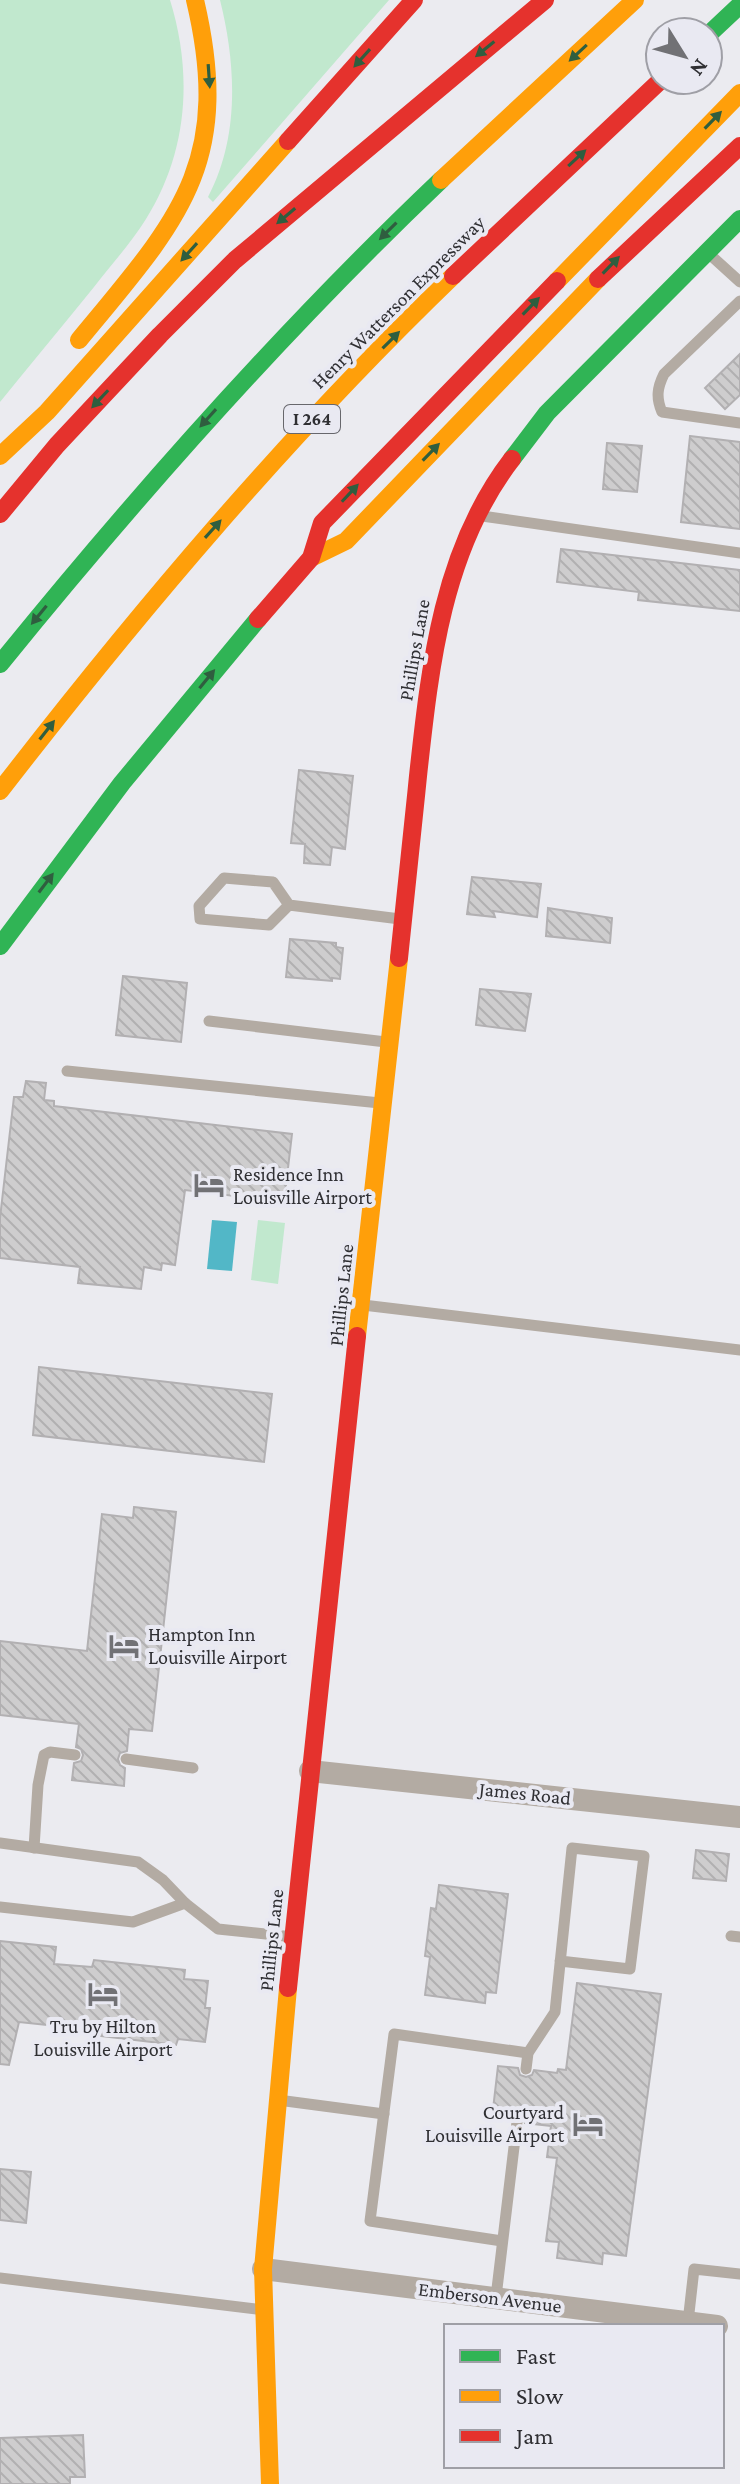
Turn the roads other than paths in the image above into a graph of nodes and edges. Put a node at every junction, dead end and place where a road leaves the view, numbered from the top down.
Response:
1 (195, 0) edge
2 (414, 0) edge
3 (545, 0) edge
4 (635, 0) edge
5 (740, 5) edge
6 (724, 20) edge
7 (740, 93) edge
8 (644, 96) edge
9 (740, 146) edge
10 (740, 219) edge
11 (707, 251) junction
12 (740, 282) edge
13 (740, 301) edge
14 (64, 358) dead end
15 (31, 401) dead end
16 (740, 423) edge
17 (0, 456) edge
18 (0, 514) edge
19 (478, 515) junction
20 (740, 553) edge
21 (311, 558) junction
22 (0, 664) edge
23 (0, 791) edge
24 (289, 905) junction
25 (405, 920) junction
26 (0, 946) edge
27 (209, 1021) dead end
28 (391, 1042) junction
29 (67, 1071) dead end
30 (384, 1103) junction
31 (362, 1305) junction
32 (740, 1350) edge
33 (75, 1755) dead end
34 (126, 1759) dead end
35 (193, 1768) dead end
36 (310, 1771) junction
37 (740, 1817) edge
38 (0, 1843) edge
39 (34, 1848) junction
40 (185, 1903) junction
41 (0, 1907) edge
42 (294, 1937) junction
43 (560, 1961) junction
44 (528, 2053) junction
45 (526, 2069) dead end
46 (277, 2100) junction
47 (384, 2114) junction
48 (517, 2122) dead end
49 (502, 2241) junction
50 (263, 2269) junction
51 (740, 2274) edge
52 (0, 2278) edge
53 (496, 2297) junction
54 (265, 2310) junction
55 (688, 2322) junction
56 (704, 2324) edge
57 (270, 2484) edge

1 -> 14 main road
2 -> 17 main road
3 -> 18 main road
4 -> 22 main road
5 - 6 main road
21 -> 7 main road
23 -> 8 main road, Henry Watterson Expressway / I 264
21 -> 9 main road
10 - 11 main road, Phillips Lane
11 - 12 lane
11 - 19 main road, Phillips Lane
13 - 16 lane
15 - 17 main road
19 - 20 lane
19 - 25 main road, Phillips Lane
26 -> 21 main road
24 - 24 lane
24 - 25 lane
25 - 28 main road, Phillips Lane
27 - 28 lane
28 - 30 main road, Phillips Lane
29 - 30 lane
30 - 31 main road, Phillips Lane
31 - 32 lane
31 - 36 main road, Phillips Lane
33 - 39 lane
34 - 35 lane
36 - 37 street, James Road
36 - 42 main road, Phillips Lane
38 - 39 lane
39 - 40 lane
40 - 41 lane
40 - 42 lane
42 - 46 main road, Phillips Lane
43 - 43 lane
43 - 44 lane
44 - 45 lane
44 - 47 lane
46 - 47 lane
46 - 50 main road, Phillips Lane
47 - 49 lane
48 - 49 lane
49 - 53 lane
50 - 53 street, Emberson Avenue
50 - 54 main road, Phillips Lane
51 - 55 lane
52 - 54 lane
53 - 55 street, Emberson Avenue
54 - 57 main road, Phillips Lane
55 - 56 street, Emberson Avenue

